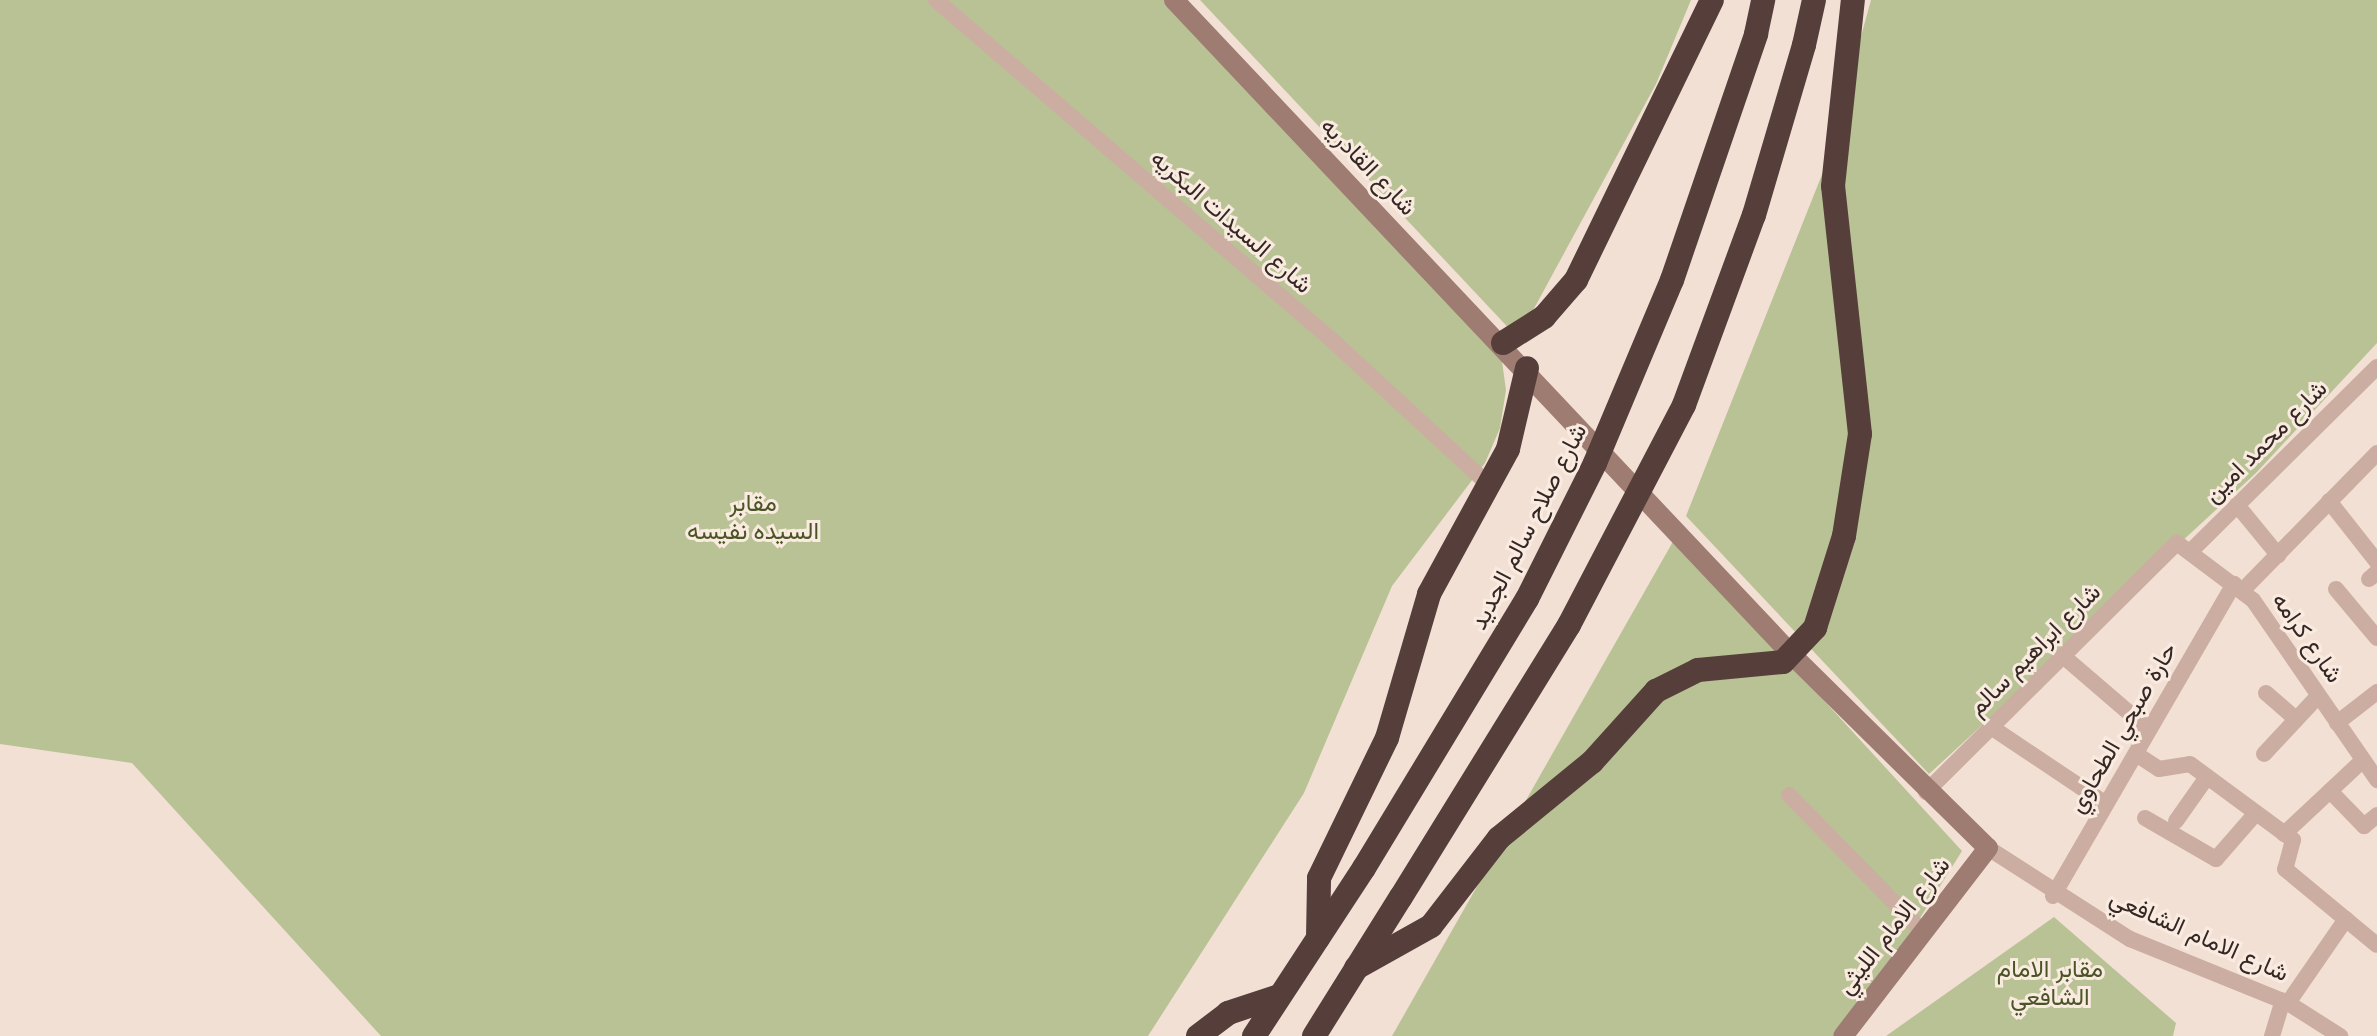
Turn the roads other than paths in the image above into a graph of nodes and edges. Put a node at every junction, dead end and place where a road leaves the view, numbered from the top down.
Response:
1 (936, 0) edge
2 (1174, 0) edge
3 (1712, 0) edge
4 (1763, 0) edge
5 (1814, 0) edge
6 (1853, 0) edge
7 (1503, 343) junction
8 (2377, 367) edge
9 (1527, 368) junction
10 (2377, 453) edge
11 (1490, 486) junction
12 (2329, 501) junction
13 (2237, 505) junction
14 (2183, 547) junction
15 (2278, 555) junction
16 (2377, 562) edge
17 (2238, 588) junction
18 (2336, 589) dead end
19 (2377, 638) edge
20 (2063, 656) junction
21 (1794, 657) junction
22 (2377, 692) edge
23 (2266, 693) dead end
24 (2318, 696) junction
25 (2296, 719) junction
26 (2337, 723) junction
27 (1991, 727) junction
28 (2149, 730) junction
29 (2136, 754) junction
30 (2264, 754) dead end
31 (2363, 760) junction
32 (2207, 777) junction
33 (2377, 780) edge
34 (2330, 791) junction
35 (1926, 792) junction
36 (1789, 795) dead end
37 (2106, 804) junction
38 (2256, 813) junction
39 (2377, 815) edge
40 (2145, 818) dead end
41 (2176, 821) dead end
42 (2284, 834) junction
43 (1988, 848) junction
44 (2053, 896) junction
45 (2346, 919) junction
46 (1921, 930) junction
47 (1318, 938) junction
48 (2376, 944) edge
49 (1356, 968) junction
50 (1279, 996) junction
51 (2285, 1002) junction
52 (1318, 1033) edge
53 (1198, 1036) edge
54 (1254, 1036) edge
55 (1843, 1036) edge
56 (2272, 1036) edge
57 (2340, 1036) edge

1 - 11 street, شارع السيدات البكريه
2 - 7 street, شارع القادريه
3 - 7 highway
4 - 47 highway, شارع صلاح سالم الجديد, bridge
5 - 49 highway, bridge
6 - 21 highway
7 - 9 street, شارع القادريه
8 - 13 street, شارع محمد امين
9 - 11 highway
9 - 21 street, شارع القادريه
10 - 12 street, حارة صبحي الطحاوي
11 - 47 highway
12 - 15 street, حارة صبحي الطحاوي
12 - 16 street
13 - 14 street, شارع محمد امين
13 - 15 street
14 - 17 street, شارع كرامه
14 - 20 street, شارع ابراهيم سالم
15 - 17 street, حارة صبحي الطحاوي
17 - 24 street, شارع كرامه
17 - 28 street, حارة صبحي الطحاوي
18 - 19 street
20 - 27 street, شارع ابراهيم سالم
20 - 28 street
21 - 35 street, شارع الامام الشافعي
21 - 49 highway
22 - 26 street
23 - 25 street
24 - 25 street
24 - 26 street, شارع كرامه
25 - 30 street
26 - 31 street, شارع كرامه
27 - 35 street, شارع ابراهيم سالم
27 - 37 street
28 - 29 street, حارة صبحي الطحاوي
29 - 32 street
29 - 37 street, حارة صبحي الطحاوي
31 - 33 street, شارع كرامه
31 - 34 street
32 - 38 street
32 - 41 street
34 - 39 street
34 - 42 street
35 - 43 street, شارع الامام الشافعي
36 - 46 street
37 - 44 street, حارة صبحي الطحاوي
38 - 40 street
38 - 42 street
42 - 45 street
43 - 44 street, شارع الامام الشافعي
43 - 46 street, شارع الامام الليثي
44 - 51 street, شارع الامام الشافعي
45 - 48 street
45 - 51 street
46 - 55 street, شارع الامام الليثي
47 - 50 highway, شارع صلاح سالم الجديد
49 - 52 highway
50 - 53 highway
50 - 54 highway, شارع صلاح سالم الجديد
51 - 56 street
51 - 57 street, شارع الامام الشافعي

